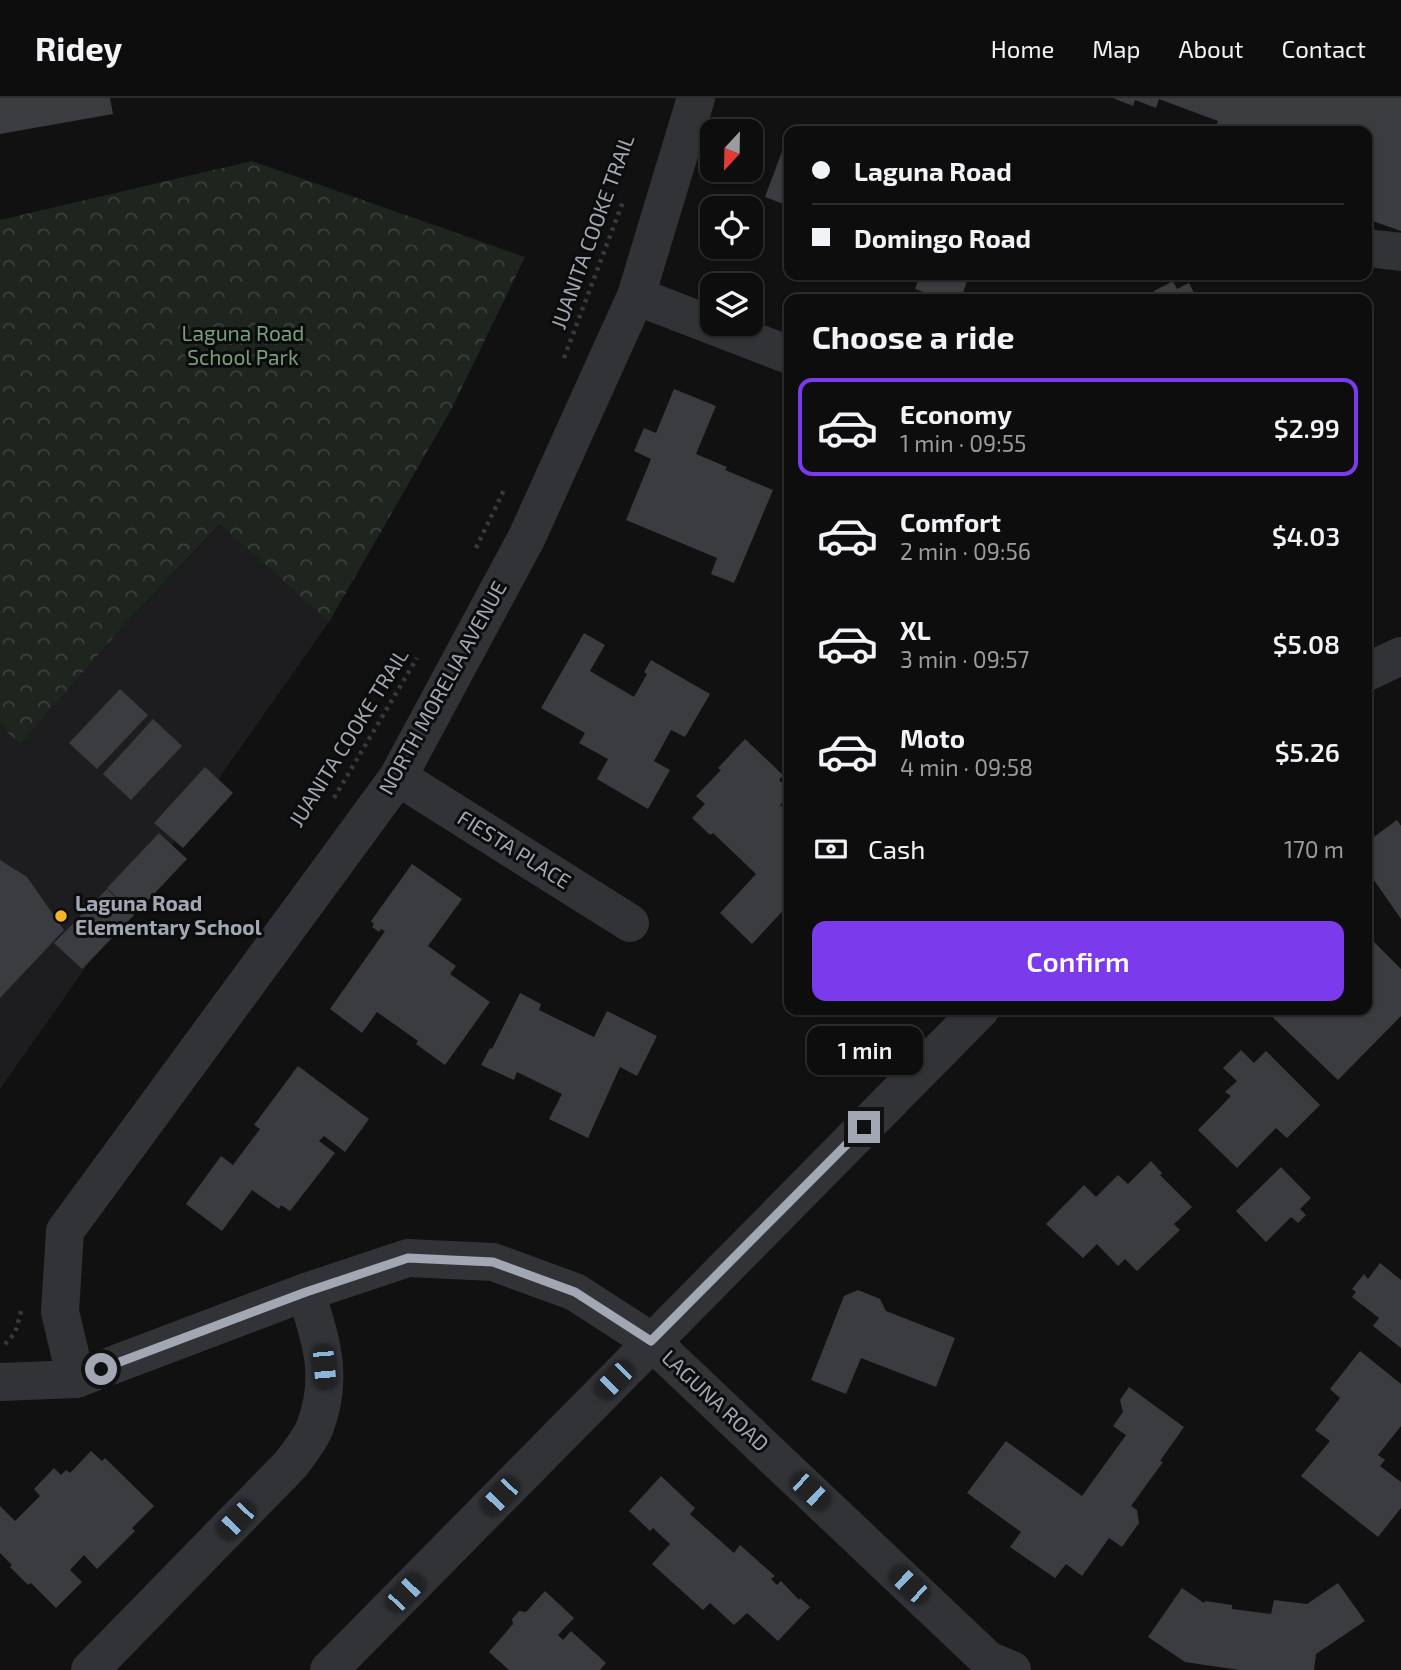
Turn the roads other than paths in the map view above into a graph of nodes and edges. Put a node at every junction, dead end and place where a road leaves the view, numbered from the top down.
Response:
1 (696, 98) edge
2 (1372, 249) edge
3 (1401, 252) edge
4 (636, 296) junction
5 (784, 353) edge
6 (1401, 656) edge
7 (1372, 670) edge
8 (398, 777) junction
9 (629, 923) dead end
10 (975, 1015) edge
11 (306, 1292) junction
12 (651, 1341) junction
13 (76, 1378) junction
14 (0, 1382) edge
15 (90, 1670) edge
16 (329, 1670) edge
17 (1012, 1670) edge

1 - 4 street, NORTH MORELIA AVENUE
2 - 3 street
4 - 5 street
4 - 8 street, NORTH MORELIA AVENUE
6 - 7 street
8 - 9 street, FIESTA PLACE
8 - 13 street, NORTH MORELIA AVENUE
10 - 12 street
11 - 12 street, LAGUNA ROAD
11 - 13 street, LAGUNA ROAD
11 - 15 street
12 - 16 street
12 - 17 street, LAGUNA ROAD
13 - 14 street, LAGUNA ROAD

